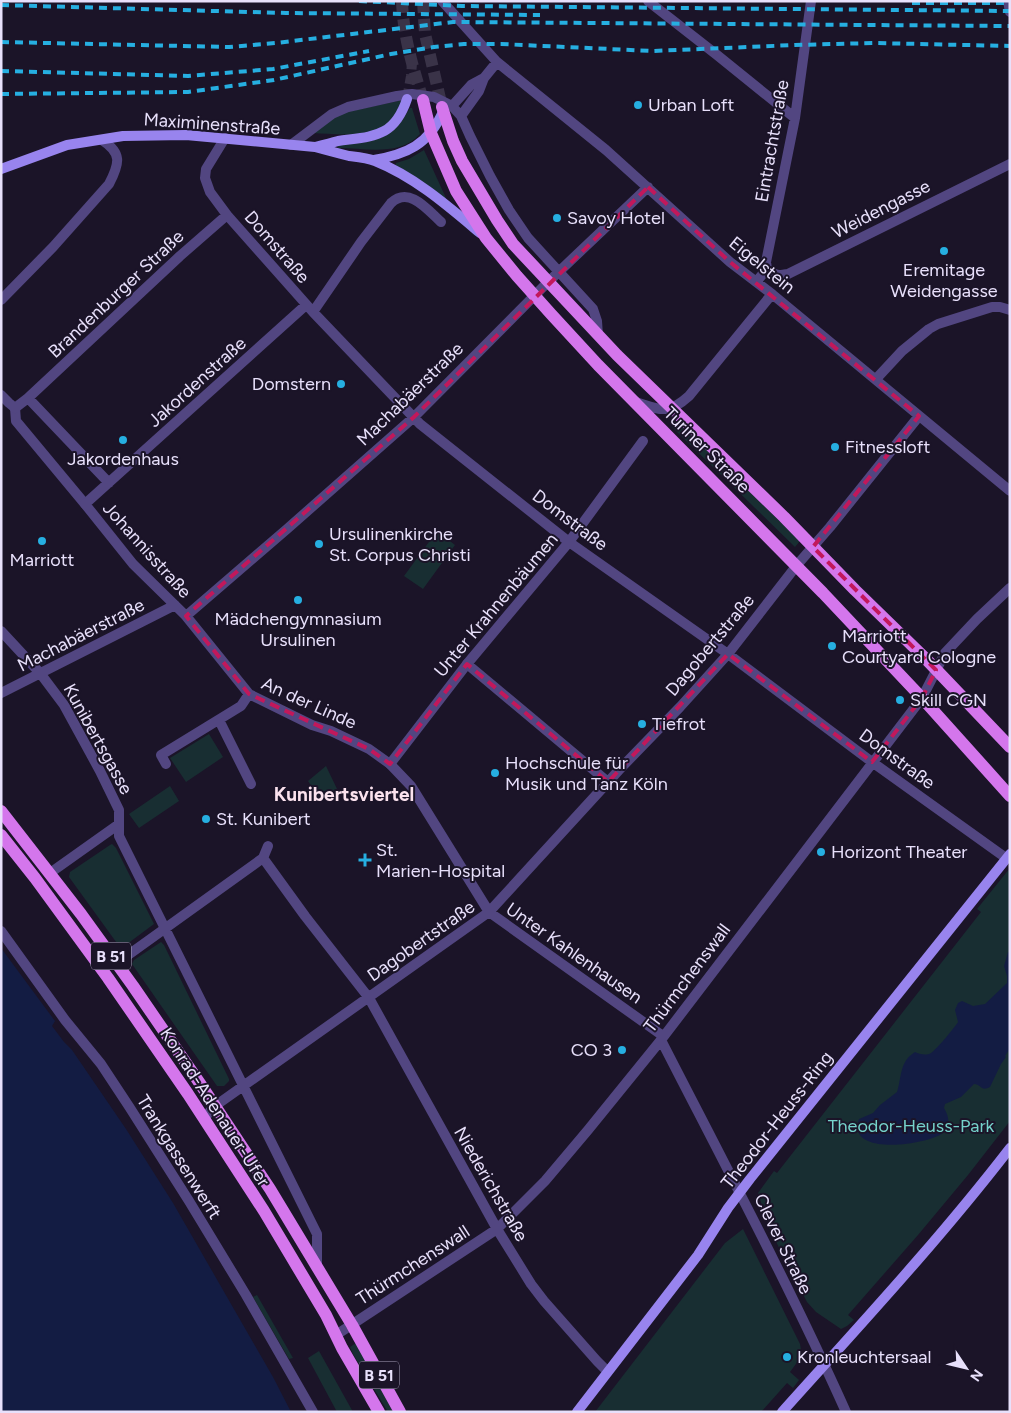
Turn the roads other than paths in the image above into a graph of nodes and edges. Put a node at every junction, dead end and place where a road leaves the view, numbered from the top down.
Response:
1 (442, 1) edge
2 (648, 1) edge
3 (811, 1) edge
4 (1008, 1) edge
5 (1010, 12) edge
6 (497, 62) junction
7 (484, 78) junction
8 (407, 99) tunnel mouth
9 (439, 104) junction
10 (461, 116) junction
11 (795, 118) junction
12 (431, 133) junction
13 (225, 138) junction
14 (102, 140) junction
15 (291, 145) junction
16 (315, 147) junction
17 (374, 160) junction
18 (1010, 164) edge
19 (1, 169) edge
20 (648, 187) junction
21 (226, 215) junction
22 (441, 222) dead end
23 (486, 238) junction
24 (767, 269) junction
25 (560, 271) junction
26 (548, 282) junction
27 (756, 282) junction
28 (772, 294) junction
29 (535, 295) junction
30 (1, 300) edge
31 (309, 309) junction
32 (1010, 310) edge
33 (598, 336) junction
34 (876, 379) junction
35 (2, 397) edge
36 (28, 398) junction
37 (636, 402) junction
38 (15, 408) junction
39 (673, 408) junction
40 (919, 416) junction
41 (414, 417) junction
42 (643, 441) dead end
43 (109, 483) junction
44 (1010, 491) edge
45 (85, 504) junction
46 (570, 542) junction
47 (813, 547) junction
48 (797, 565) junction
49 (1010, 588) edge
50 (175, 605) junction
51 (186, 616) junction
52 (1, 631) edge
53 (728, 654) junction
54 (467, 664) junction
55 (936, 670) junction
56 (40, 673) junction
57 (1, 693) edge
58 (249, 694) junction
59 (922, 698) junction
60 (219, 720) junction
61 (1009, 745) edge
62 (872, 762) junction
63 (166, 764) dead end
64 (390, 764) junction
65 (608, 782) junction
66 (251, 784) dead end
67 (1010, 796) edge
68 (1, 811) edge
69 (119, 824) junction
70 (1, 835) edge
71 (268, 846) dead end
72 (1008, 856) edge
73 (263, 858) junction
74 (50, 873) junction
75 (489, 912) junction
76 (166, 928) junction
77 (1, 931) edge
78 (116, 963) junction
79 (369, 998) junction
80 (662, 1038) junction
81 (244, 1087) junction
82 (215, 1106) junction
83 (204, 1118) junction
84 (1010, 1148) edge
85 (740, 1193) junction
86 (496, 1229) junction
87 (317, 1266) junction
88 (352, 1325) junction
89 (336, 1335) junction
90 (824, 1364) junction
91 (607, 1371) junction
92 (313, 1412) edge
93 (379, 1412) edge
94 (400, 1412) edge
95 (577, 1412) edge
96 (782, 1412) edge
97 (846, 1412) edge

1 - 6 street, Eigelstein
2 - 11 street
3 - 11 street, Eintrachtstraße
4 - 5 street
6 - 7 street
6 - 20 street, Eigelstein
7 - 9 street
7 - 10 street
8 - 16 main road, Maximinenstraße
9 - 10 street
9 - 12 main road, Turiner Straße
9 - 12 main road, Maximinenstraße
9 - 15 street, Maximinenstraße
9 - 26 main road, Turiner Straße
10 - 25 street
11 - 24 street, Eintrachtstraße
12 - 17 main road, Maximinenstraße
12 - 23 main road, Turiner Straße
13 - 14 main road, Maximinenstraße
13 - 15 main road, Maximinenstraße
13 - 21 street, Domstraße
14 - 19 main road, Maximinenstraße
14 - 30 street
15 - 16 main road, Maximinenstraße
16 - 17 main road, Maximinenstraße
17 - 23 main road, Maximinenstraße
18 - 24 street, Weidengasse
20 - 25 street, Machabäerstraße
20 - 27 street, Eigelstein
21 - 31 street, Domstraße
21 - 36 street, Brandenburger Straße
22 - 31 street, Jakordenstraße
23 - 29 main road, Turiner Straße
24 - 27 street
25 - 26 street, Machabäerstraße
25 - 33 street
26 - 29 street, Machabäerstraße
26 - 33 main road, Turiner Straße
27 - 28 street, Eigelstein
28 - 34 street, Eigelstein
28 - 39 street
29 - 37 main road, Turiner Straße
29 - 41 street, Machabäerstraße
31 - 41 street, Domstraße
31 - 43 street, Jakordenstraße
32 - 34 street
33 - 39 main road, Turiner Straße
34 - 40 street, Eigelstein
35 - 38 street, Johannisstraße
36 - 38 street
36 - 43 street, Johannisstraße
37 - 39 street
37 - 48 main road, Turiner Straße
38 - 45 street, Johannisstraße
39 - 47 main road, Turiner Straße
40 - 44 street, Eigelstein
40 - 47 street, Dagobertstraße
41 - 46 street, Domstraße
41 - 51 street, Machabäerstraße
42 - 46 street, Unter Krahnenbäumen
43 - 45 street, Johannisstraße
45 - 50 street, Johannisstraße
46 - 53 street, Domstraße
46 - 54 street, Unter Krahnenbäumen
47 - 48 street, Dagobertstraße
47 - 55 main road, Turiner Straße
48 - 53 street, Dagobertstraße
48 - 59 main road, Turiner Straße
49 - 55 street, Thürmchenswall
50 - 51 street, Johannisstraße
50 - 56 street, Machabäerstraße
51 - 58 street, An der Linde
52 - 56 street, Kunibertsgasse
53 - 62 street, Domstraße
53 - 65 street, Dagobertstraße
54 - 64 street, Unter Krahnenbäumen
54 - 65 street
55 - 59 street, Thürmchenswall
55 - 61 main road, Turiner Straße
56 - 57 street, Machabäerstraße
56 - 69 street, Kunibertsgasse
58 - 60 street
58 - 64 street, An der Linde
59 - 62 street, Thürmchenswall
59 - 67 main road, Turiner Straße
60 - 63 street
60 - 66 street
62 - 72 street, Domstraße
62 - 80 street, Thürmchenswall
64 - 75 street, Unter Kahlenhausen
65 - 75 street, Dagobertstraße
68 - 74 main road, Konrad-Adenauer-Ufer / B 51
69 - 74 street
69 - 76 street, Konrad-Adenauer-Ufer
70 - 83 main road, Konrad-Adenauer-Ufer / B 51
71 - 73 street
72 - 85 main road, Theodor-Heuss-Ring
73 - 76 street
73 - 79 street, Niederichstraße
74 - 78 main road, Konrad-Adenauer-Ufer / B 51
75 - 79 street, Dagobertstraße
75 - 80 street, Unter Kahlenhausen
76 - 78 street
76 - 81 street, Konrad-Adenauer-Ufer
77 - 92 street, Trankgassenwerft
78 - 82 main road, Konrad-Adenauer-Ufer / B 51
79 - 81 street, Dagobertstraße
79 - 86 street, Niederichstraße
80 - 85 street, Clever Straße
80 - 86 street, Thürmchenswall
81 - 82 street, Dagobertstraße
81 - 87 street, Konrad-Adenauer-Ufer
82 - 83 street, Dagobertstraße
82 - 87 main road, Konrad-Adenauer-Ufer / B 51
83 - 89 main road, Konrad-Adenauer-Ufer / B 51
84 - 90 main road
85 - 90 street, Clever Straße
85 - 91 main road, Theodor-Heuss-Ring
86 - 88 street, Thürmchenswall
86 - 91 street, Niederichstraße
87 - 88 main road, Konrad-Adenauer-Ufer / B 51
88 - 89 street, Thürmchenswall
88 - 94 main road, Konrad-Adenauer-Ufer / B 51
89 - 93 main road, Konrad-Adenauer-Ufer / B 51
90 - 96 main road
90 - 97 street, Clever Straße
91 - 95 main road, Theodor-Heuss-Ring

